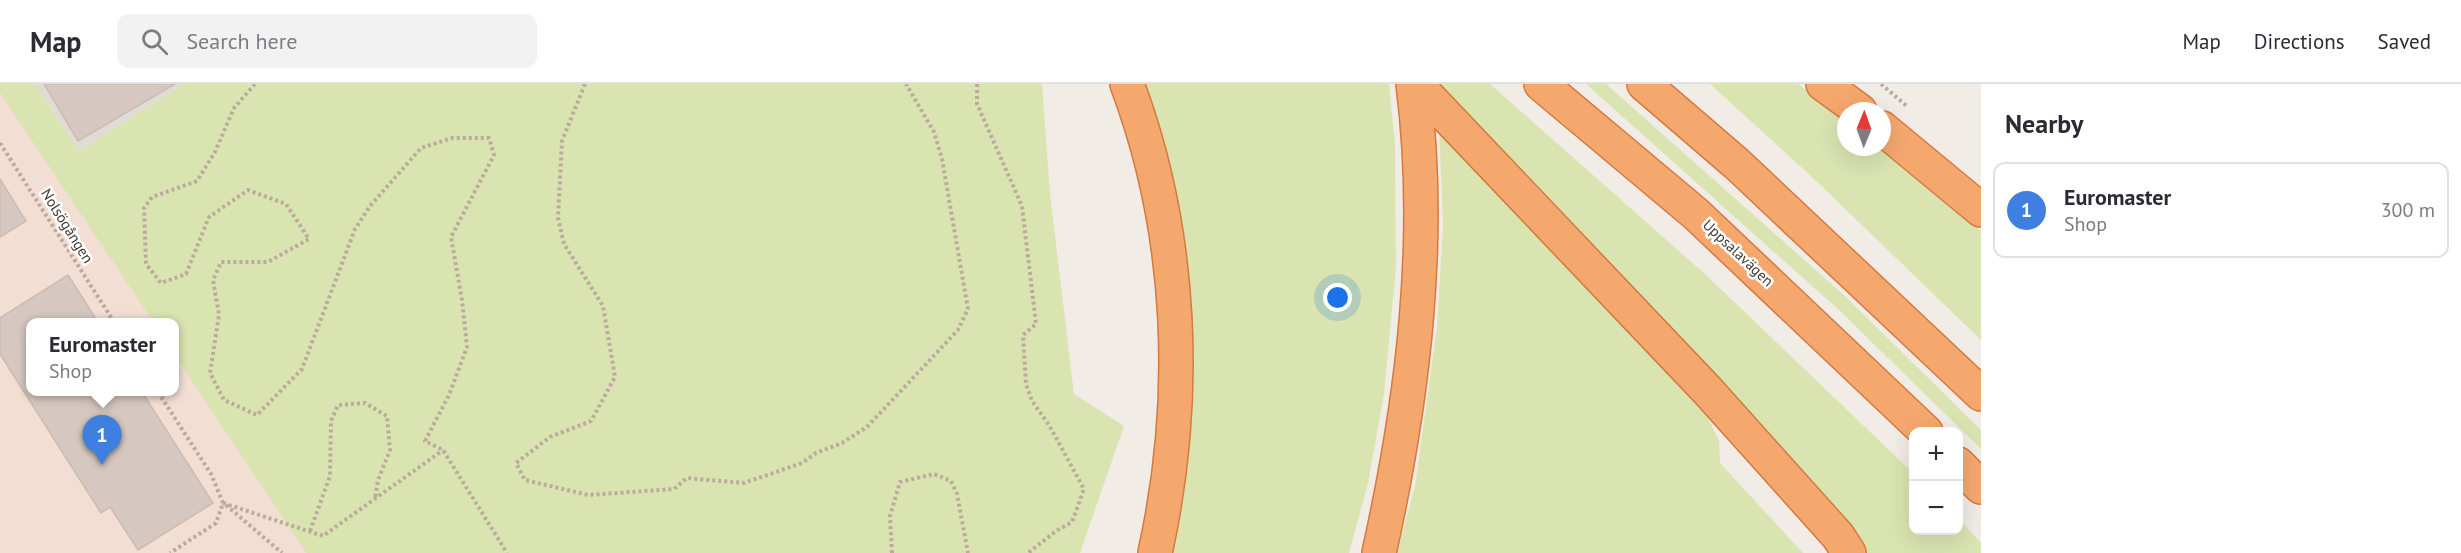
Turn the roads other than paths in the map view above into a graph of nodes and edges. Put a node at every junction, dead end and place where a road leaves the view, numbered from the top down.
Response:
1 (1128, 84) edge
2 (1414, 84) edge
3 (1541, 84) edge
4 (1644, 84) edge
5 (1823, 84) edge
6 (1848, 102) edge
7 (1891, 135) edge
8 (1981, 210) edge
9 (1981, 394) edge
10 (1921, 427) edge
11 (1963, 468) edge
12 (1981, 487) edge
13 (1155, 553) edge
14 (1379, 553) edge
15 (1849, 553) edge

1 - 13 highway
2 - 14 highway
2 - 15 highway
3 - 10 highway, Uppsalavägen
4 - 9 highway
5 - 6 highway
7 - 8 highway
11 - 12 highway

